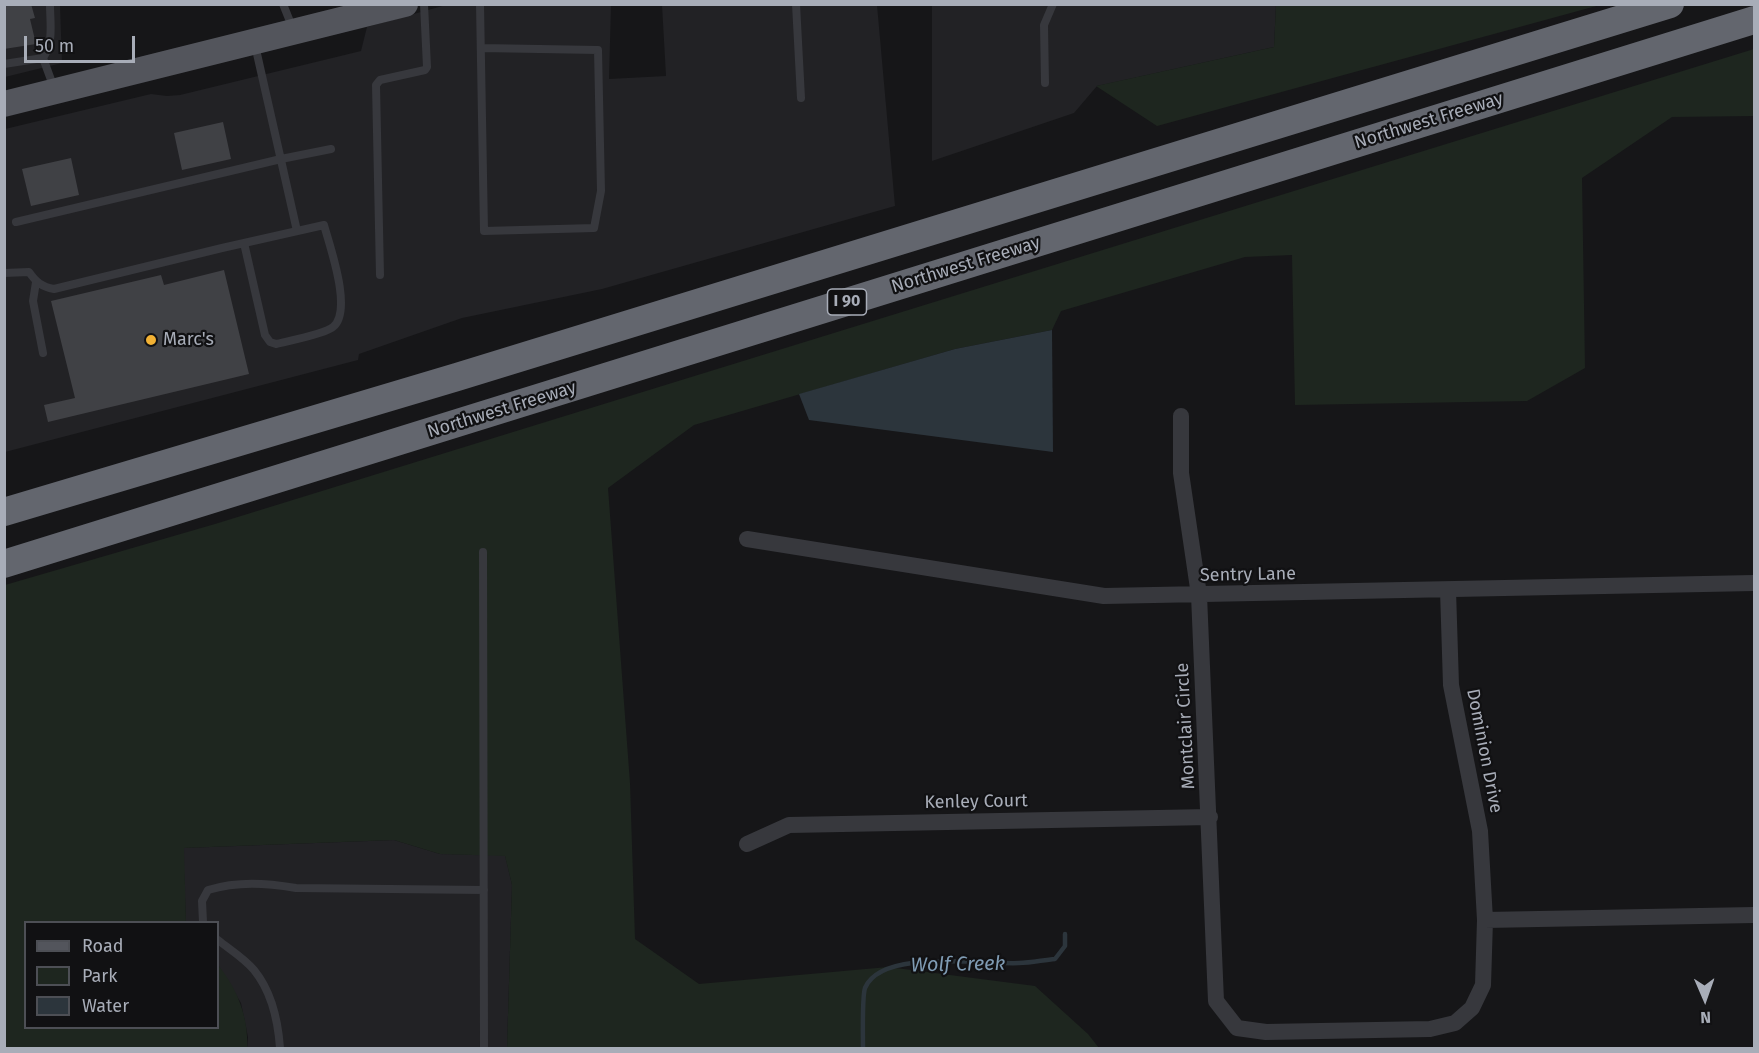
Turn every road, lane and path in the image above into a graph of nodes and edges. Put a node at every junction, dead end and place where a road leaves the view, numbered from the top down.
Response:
1 (50, 4) edge
2 (283, 4) edge
3 (405, 4) edge
4 (424, 4) edge
5 (480, 4) edge
6 (796, 4) edge
7 (1053, 4) edge
8 (1670, 4) edge
9 (1755, 20) edge
10 (294, 32) junction
11 (255, 42) junction
12 (480, 48) junction
13 (43, 58) junction
14 (4, 64) edge
15 (1045, 83) dead end
16 (56, 91) junction
17 (801, 98) dead end
18 (4, 104) edge
19 (331, 149) dead end
20 (281, 159) junction
21 (16, 222) dead end
22 (297, 231) junction
23 (244, 243) junction
24 (4, 273) edge
25 (380, 275) dead end
26 (36, 282) junction
27 (43, 353) dead end
28 (1181, 416) dead end
29 (4, 512) edge
30 (747, 539) dead end
31 (483, 552) dead end
32 (4, 564) edge
33 (1755, 584) edge
34 (1448, 590) junction
35 (1199, 596) junction
36 (1210, 817) junction
37 (747, 844) dead end
38 (484, 890) junction
39 (1755, 915) edge
40 (1485, 920) junction
41 (203, 921) edge
42 (219, 940) edge
43 (1237, 1028) joint
44 (280, 1048) edge
45 (484, 1048) edge

1 - 13 lane
2 - 10 lane
3 - 10 main road
4 - 25 lane
5 - 12 lane
6 - 17 lane
7 - 15 lane
8 - 29 highway, I 90
9 - 32 highway, Northwest Freeway / I 90
10 - 11 main road
11 - 16 main road
11 - 20 lane
12 - 12 lane
13 - 14 lane
13 - 16 lane
16 - 18 main road
19 - 20 lane
20 - 21 lane
20 - 22 lane
22 - 23 lane
22 - 23 lane
23 - 26 lane
24 - 26 lane
26 - 27 lane
28 - 35 street, Montclair Circle
30 - 35 street, Sentry Lane
31 - 38 lane
33 - 34 street, Sentry Lane
34 - 35 street, Sentry Lane
34 - 40 street, Dominion Drive
35 - 36 street, Montclair Circle
36 - 37 street, Kenley Court
36 - 43 street, Montclair Circle
38 - 41 lane
38 - 45 lane
39 - 40 street
40 - 43 street, Dominion Drive
42 - 44 lane

